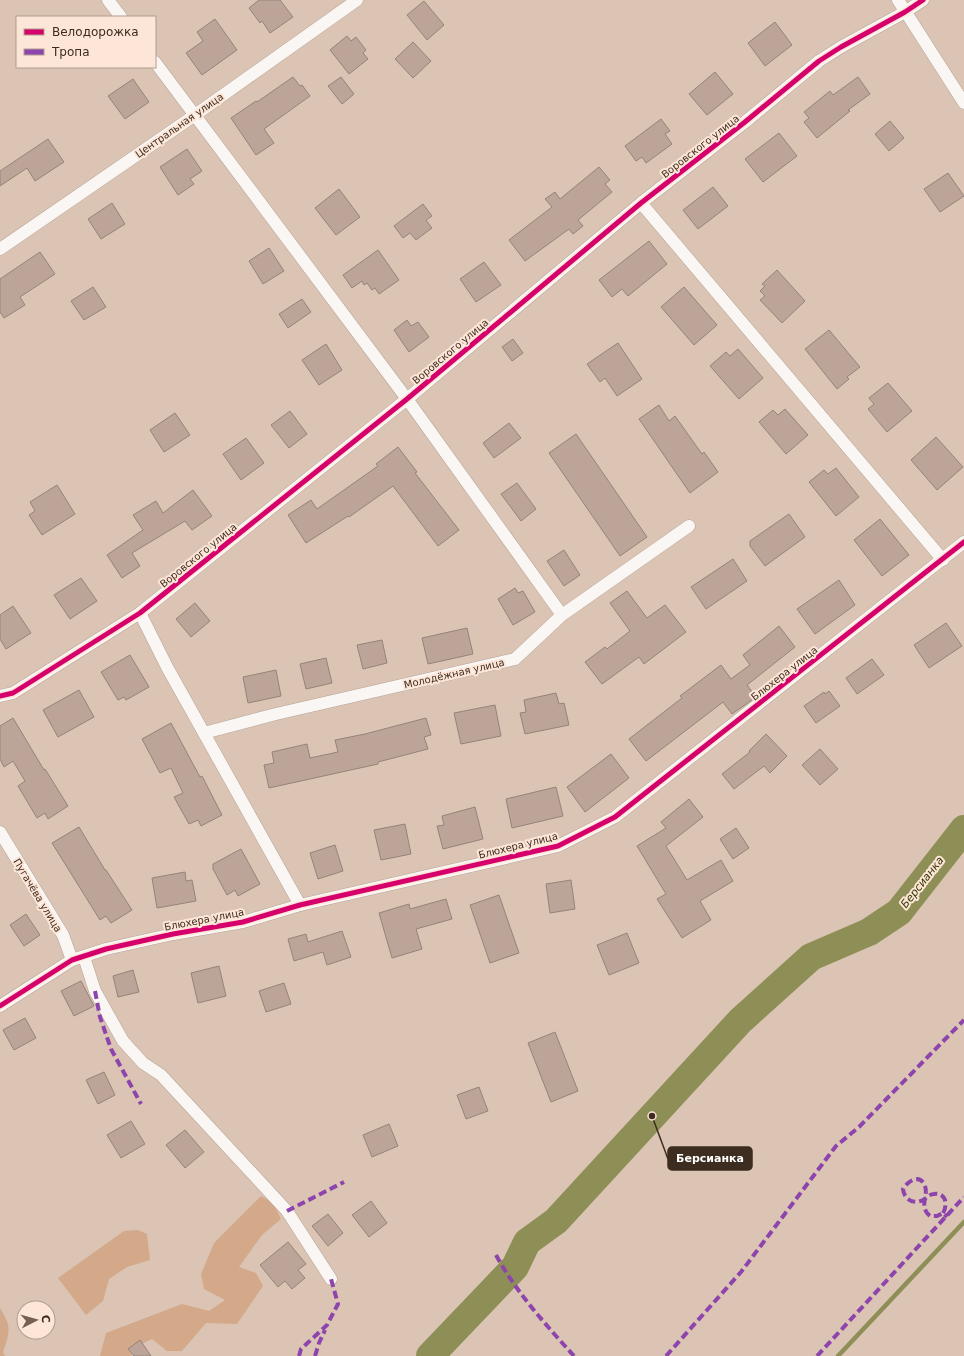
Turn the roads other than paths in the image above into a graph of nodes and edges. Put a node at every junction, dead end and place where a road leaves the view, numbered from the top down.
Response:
1 (108, 0) edge
2 (357, 0) edge
3 (898, 0) edge
4 (923, 0) edge
5 (905, 12) junction
6 (120, 16) edge
7 (156, 63) edge
8 (964, 103) edge
9 (195, 115) junction
10 (641, 203) junction
11 (0, 249) edge
12 (407, 399) junction
13 (689, 526) dead end
14 (964, 542) edge
15 (943, 560) junction
16 (140, 613) junction
17 (562, 615) junction
18 (0, 696) edge
19 (204, 733) junction
20 (0, 832) edge
21 (300, 905) junction
22 (78, 958) junction
23 (0, 1006) edge
24 (331, 1279) dead end

1 - 6 street
2 - 9 street, Центральная улица
3 - 5 street
4 - 5 street, Воровского улица
5 - 8 street
5 - 10 street, Воровского улица
7 - 9 street
9 - 11 street, Центральная улица
9 - 12 street
10 - 12 street, Воровского улица
10 - 15 street
12 - 16 street, Воровского улица
12 - 17 street
13 - 17 street, Молодёжная улица
14 - 15 street, Блюхера улица
15 - 21 street, Блюхера улица
16 - 18 street, Воровского улица
16 - 19 street
17 - 19 street, Молодёжная улица
19 - 21 street
20 - 22 street, Пугачёва улица
21 - 22 street, Блюхера улица
22 - 23 street, Блюхера улица
22 - 24 street, Пугачёва улица

